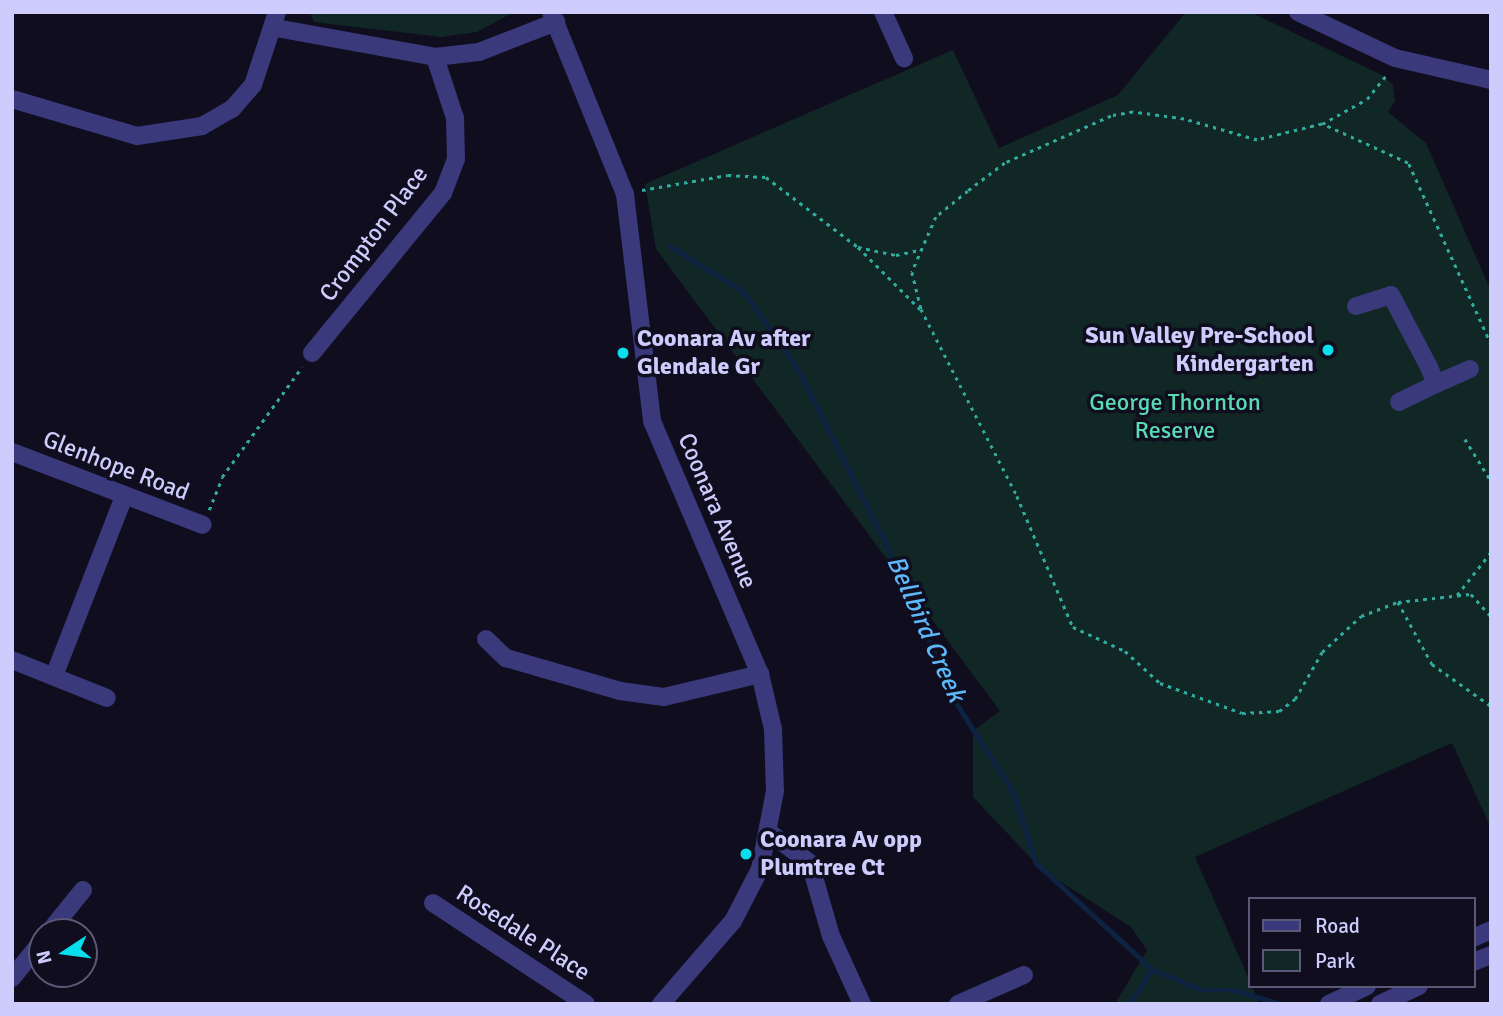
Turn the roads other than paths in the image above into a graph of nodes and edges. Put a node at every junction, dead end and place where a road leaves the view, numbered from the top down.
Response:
1 (883, 12) edge
2 (1298, 12) edge
3 (553, 17) edge
4 (276, 20) edge
5 (435, 57) junction
6 (904, 58) dead end
7 (1491, 80) edge
8 (12, 99) edge
9 (1356, 306) dead end
10 (312, 353) road end
11 (1470, 369) dead end
12 (1436, 384) junction
13 (1399, 402) dead end
14 (12, 453) edge
15 (124, 496) junction
16 (203, 525) road end
17 (486, 639) dead end
18 (12, 660) edge
19 (760, 674) junction
20 (54, 676) junction
21 (107, 698) dead end
22 (770, 833) junction
23 (83, 890) dead end
24 (433, 903) dead end
25 (60, 918) edge
26 (1491, 930) edge
27 (1475, 937) edge
28 (28, 958) edge
29 (1024, 975) dead end
30 (12, 978) edge
31 (1363, 988) edge
32 (1415, 988) edge
33 (586, 1004) edge
34 (661, 1004) edge
35 (862, 1004) edge
36 (958, 1004) edge
37 (1329, 1004) edge
38 (1380, 1004) edge

1 - 6 street
2 - 7 street
3 - 5 street
3 - 19 street, Coonara Avenue
4 - 5 street
4 - 8 street
5 - 10 street, Crompton Place
9 - 12 street
11 - 12 street
12 - 13 street
14 - 15 street, Glenhope Road
15 - 16 street, Glenhope Road
15 - 20 street
17 - 19 street
18 - 20 street
19 - 22 street, Coonara Avenue
20 - 21 street
22 - 34 street, Coonara Avenue
22 - 35 street
23 - 25 street
24 - 33 street, Rosedale Place
26 - 27 street
28 - 30 street
29 - 36 street
31 - 37 street
32 - 38 street

